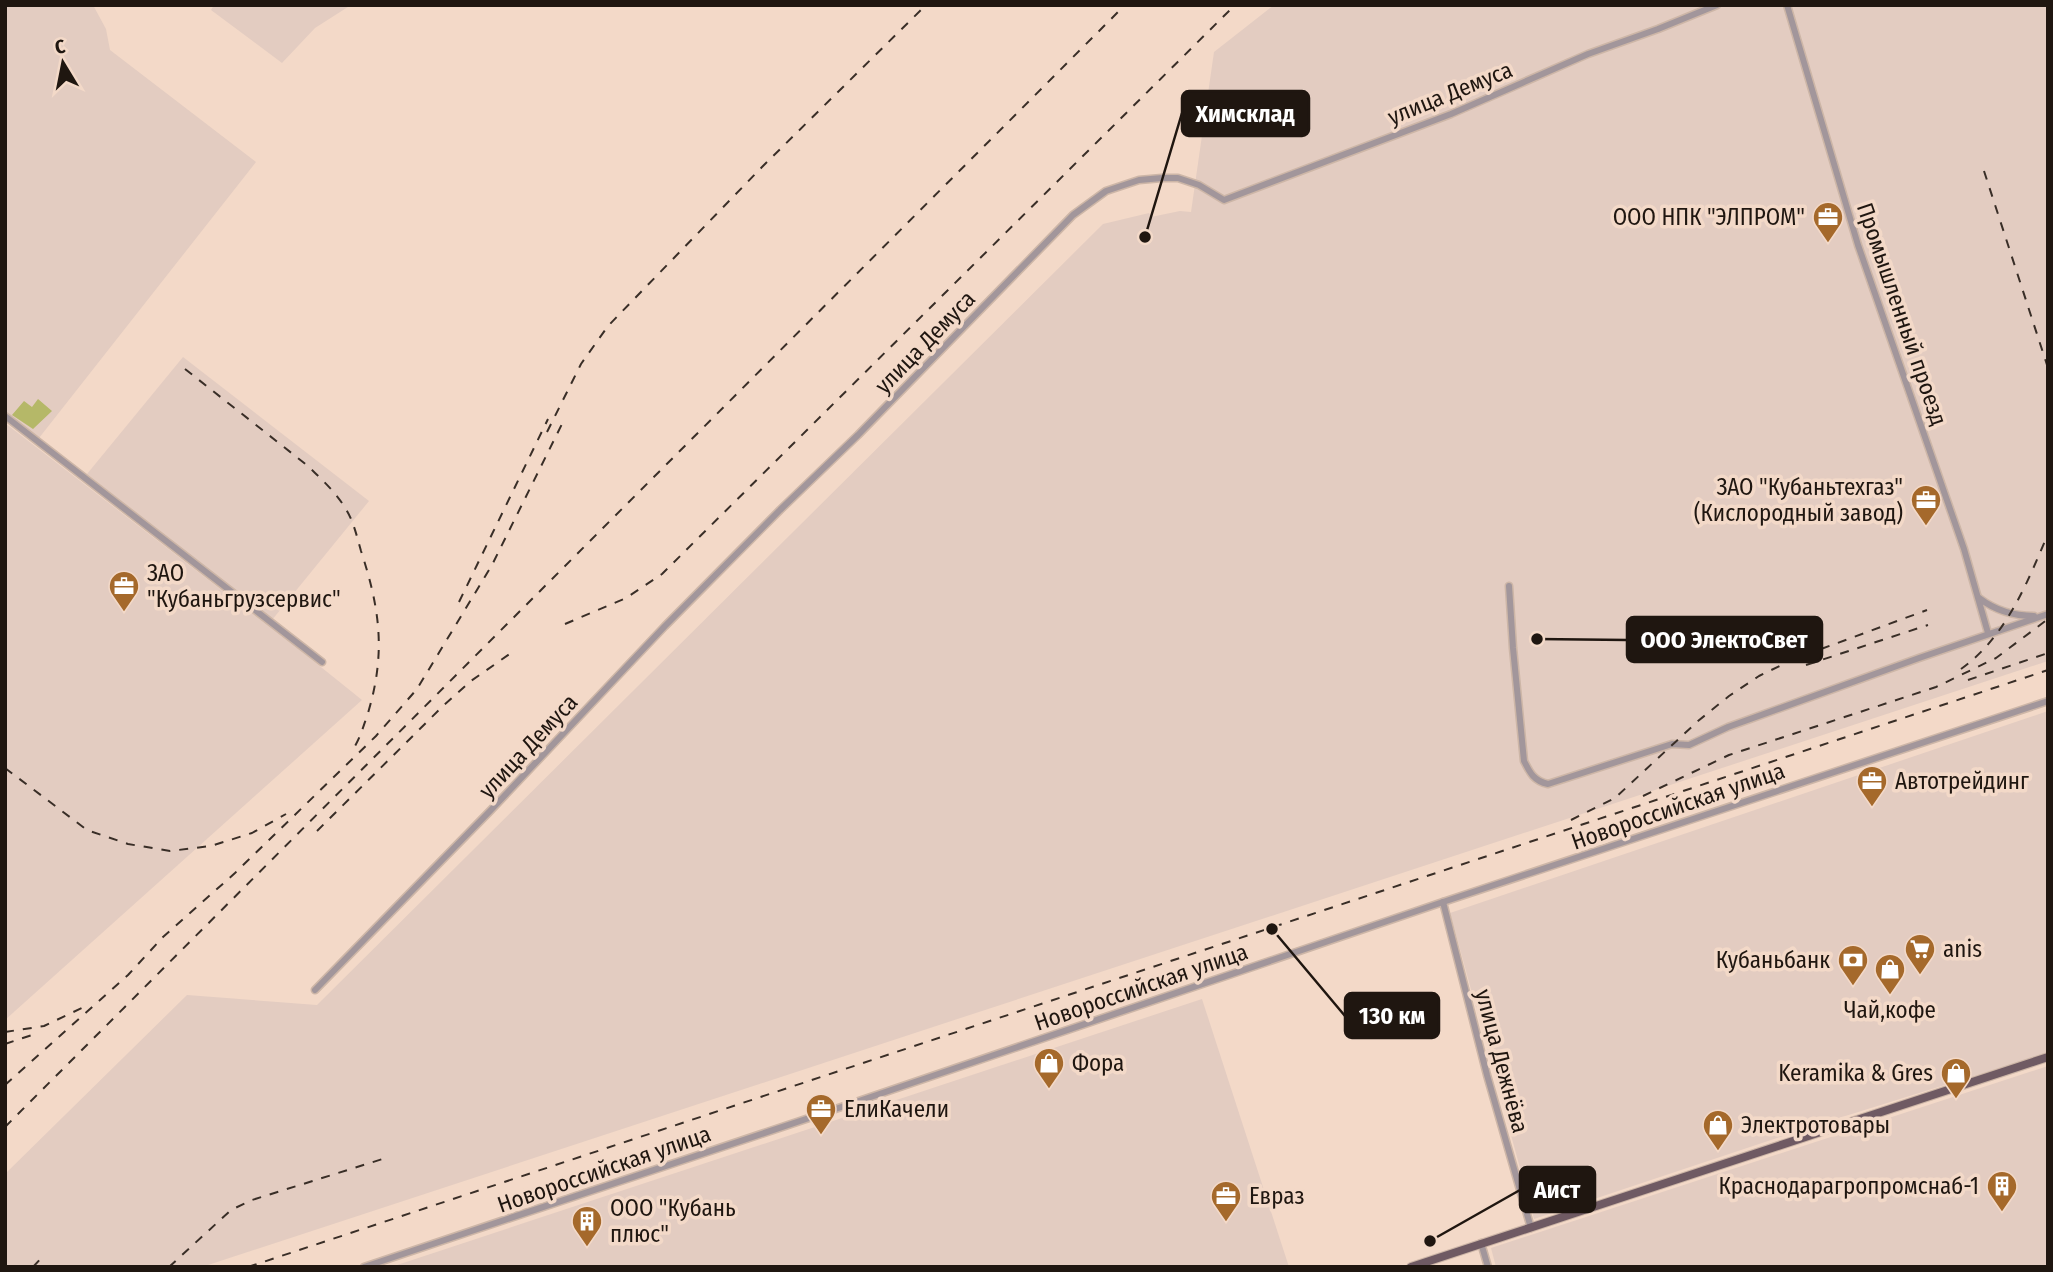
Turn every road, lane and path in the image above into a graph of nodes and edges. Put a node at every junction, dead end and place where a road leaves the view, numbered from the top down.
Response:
1 (1717, 5) edge
2 (1787, 5) edge
3 (5, 416) edge
4 (1509, 586) dead end
5 (1978, 597) junction
6 (2045, 615) edge
7 (1988, 634) junction
8 (322, 662) dead end
9 (2048, 701) edge
10 (1443, 902) junction
11 (315, 990) dead end
12 (2048, 1059) edge
13 (1530, 1227) junction
14 (1481, 1243) junction
15 (364, 1267) edge
16 (1413, 1267) edge
17 (1488, 1267) edge

1 - 11 street, улица Демуса
2 - 5 street, Промышленный проезд
3 - 8 street
4 - 7 street
5 - 6 street
5 - 7 street, Промышленный проезд
6 - 7 street
9 - 10 street, Новороссийская улица
10 - 13 street, улица Дежнёва
10 - 15 street, Новороссийская улица
12 - 13 main road
13 - 14 main road
14 - 16 main road
14 - 17 street

